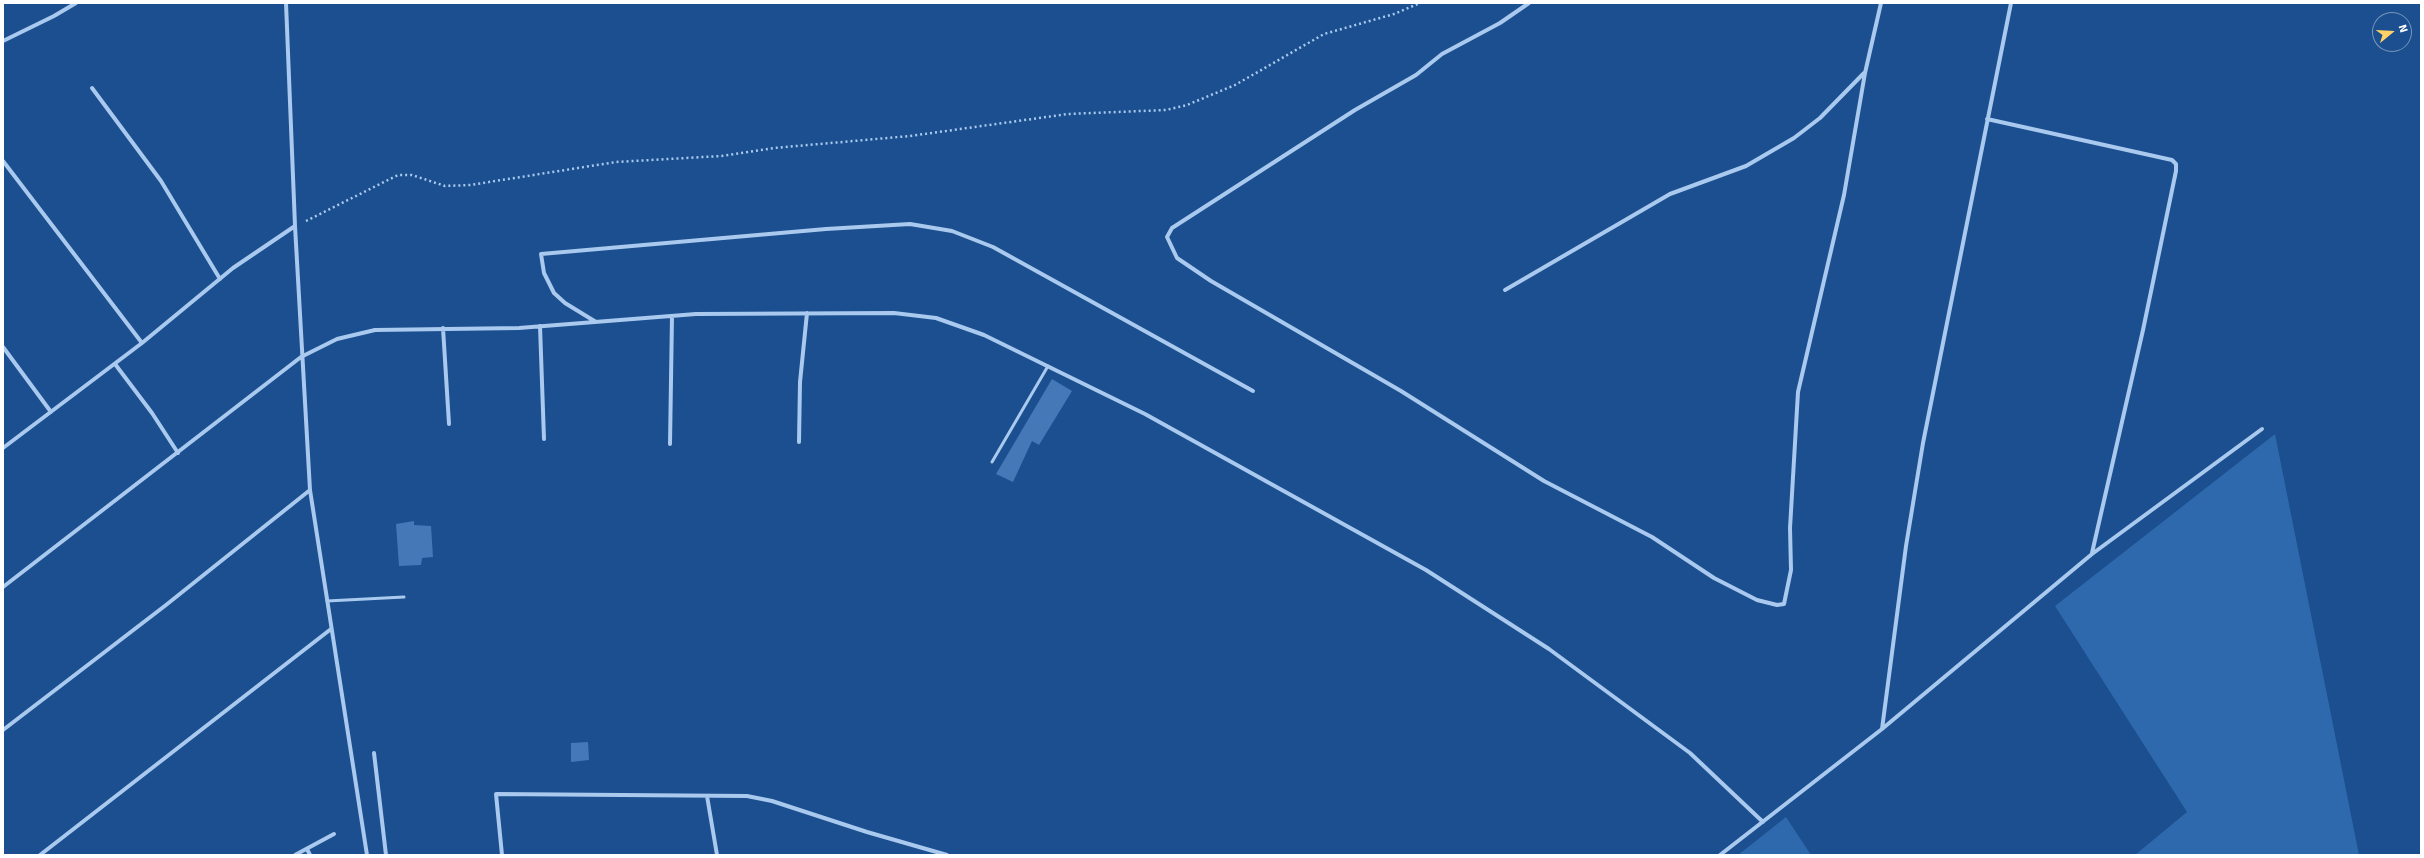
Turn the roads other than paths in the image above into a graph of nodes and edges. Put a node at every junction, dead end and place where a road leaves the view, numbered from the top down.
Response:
1 (76, 3) edge
2 (286, 3) edge
3 (1529, 3) edge
4 (1881, 3) edge
5 (2011, 3) edge
6 (3, 41) edge
7 (1865, 73) junction
8 (92, 88) dead end
9 (1987, 119) junction
10 (3, 161) edge
11 (295, 226) junction
12 (220, 279) junction
13 (1504, 290) dead end
14 (806, 313) junction
15 (672, 316) junction
16 (596, 322) junction
17 (540, 326) junction
18 (443, 328) junction
19 (142, 344) junction
20 (3, 347) edge
21 (301, 357) junction
22 (115, 364) junction
23 (1048, 366) junction
24 (1252, 391) dead end
25 (51, 412) junction
26 (449, 424) dead end
27 (2262, 429) dead end
28 (544, 439) dead end
29 (799, 442) dead end
30 (670, 444) dead end
31 (3, 448) edge
32 (178, 453) junction
33 (992, 462) dead end
34 (310, 490) junction
35 (2092, 554) junction
36 (3, 587) edge
37 (404, 597) dead end
38 (327, 601) junction
39 (331, 629) junction
40 (1882, 729) junction
41 (3, 730) edge
42 (374, 753) dead end
43 (707, 796) junction
44 (1763, 822) junction
45 (334, 834) dead end
46 (307, 849) junction
47 (40, 855) edge
48 (296, 855) edge
49 (310, 855) edge
50 (367, 855) edge
51 (386, 855) edge
52 (502, 855) edge
53 (717, 855) edge
54 (947, 855) edge
55 (1720, 855) edge

1 - 6 street
2 - 11 street
3 - 7 street
4 - 7 street
5 - 9 street
7 - 13 street
8 - 12 street
9 - 35 street
9 - 40 street
10 - 19 street
11 - 12 street
11 - 21 street
12 - 19 street
14 - 15 street
14 - 23 street
14 - 29 street
15 - 16 street
15 - 30 street
16 - 17 street
16 - 24 street
17 - 18 street
17 - 28 street
18 - 21 street
18 - 26 street
19 - 22 street
20 - 25 street
21 - 32 street
21 - 34 street
22 - 25 street
22 - 32 street
23 - 33 lane
23 - 44 street
25 - 31 street
27 - 35 street
32 - 36 street
34 - 38 street
34 - 41 street
35 - 40 street
37 - 38 lane
38 - 39 street
39 - 47 street
39 - 50 street
40 - 44 street
42 - 51 street
43 - 52 street
43 - 53 street
43 - 54 street
44 - 55 street
45 - 46 street
46 - 48 street
46 - 49 street

